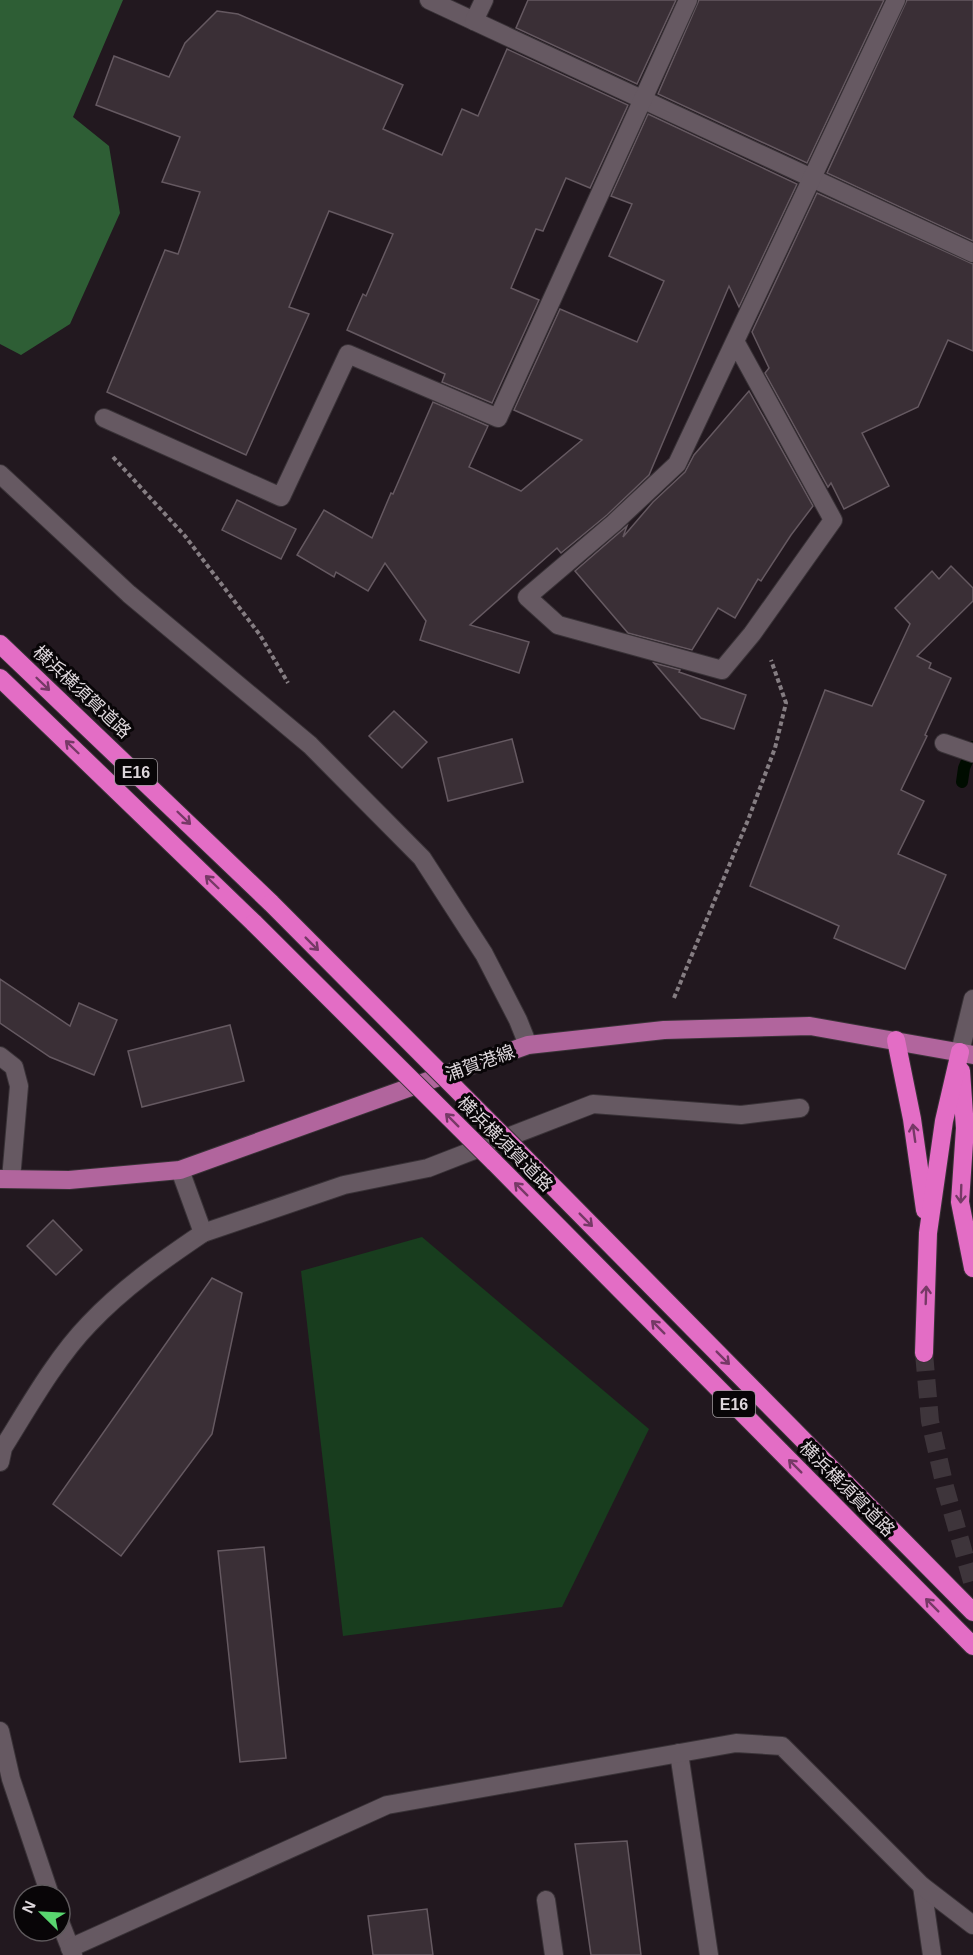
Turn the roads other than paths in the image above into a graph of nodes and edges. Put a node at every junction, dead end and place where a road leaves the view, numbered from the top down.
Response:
1 (429, 0) edge
2 (484, 0) edge
3 (688, 0) edge
4 (896, 0) edge
5 (474, 21) junction
6 (642, 99) junction
7 (812, 178) junction
8 (973, 254) edge
9 (735, 341) junction
10 (104, 418) road end
11 (0, 474) edge
12 (0, 644) edge
13 (0, 678) edge
14 (944, 743) dead end
15 (973, 753) edge
16 (973, 999) edge
17 (896, 1040) junction
18 (528, 1045) junction
19 (966, 1053) edge
20 (0, 1056) edge
21 (800, 1108) dead end
22 (180, 1170) junction
23 (5, 1179) edge
24 (203, 1233) junction
25 (928, 1233) junction
26 (973, 1268) edge
27 (924, 1353) tunnel mouth
28 (1, 1454) edge
29 (973, 1612) edge
30 (973, 1646) edge
31 (0, 1731) edge
32 (680, 1753) junction
33 (46, 1883) edge
34 (922, 1886) junction
35 (546, 1900) dead end
36 (973, 1925) edge
37 (71, 1952) edge
38 (554, 1955) edge
39 (709, 1955) edge
40 (932, 1955) edge

1 - 5 street
2 - 5 street
3 - 6 street
4 - 7 street
5 - 6 street
6 - 7 street
6 - 10 street
7 - 8 street
7 - 9 street
9 - 9 street
11 - 18 street
12 -> 29 highway, 横浜横須賀道路 / E16, bridge
30 -> 13 highway, 横浜横須賀道路 / E16, bridge
14 - 15 street
16 - 19 street
17 - 18 main road, 浦賀港線
17 - 19 main road, 浦賀港線
25 -> 17 highway
18 - 22 main road, 浦賀港線
19 - 25 highway
19 -> 26 highway
20 - 23 street
21 - 24 street
22 - 23 main road, 浦賀港線
22 - 24 street
24 - 28 street
27 -> 25 highway
31 - 33 street
32 - 34 street
32 - 37 street
32 - 39 street
34 - 36 street
34 - 40 street
35 - 38 street

